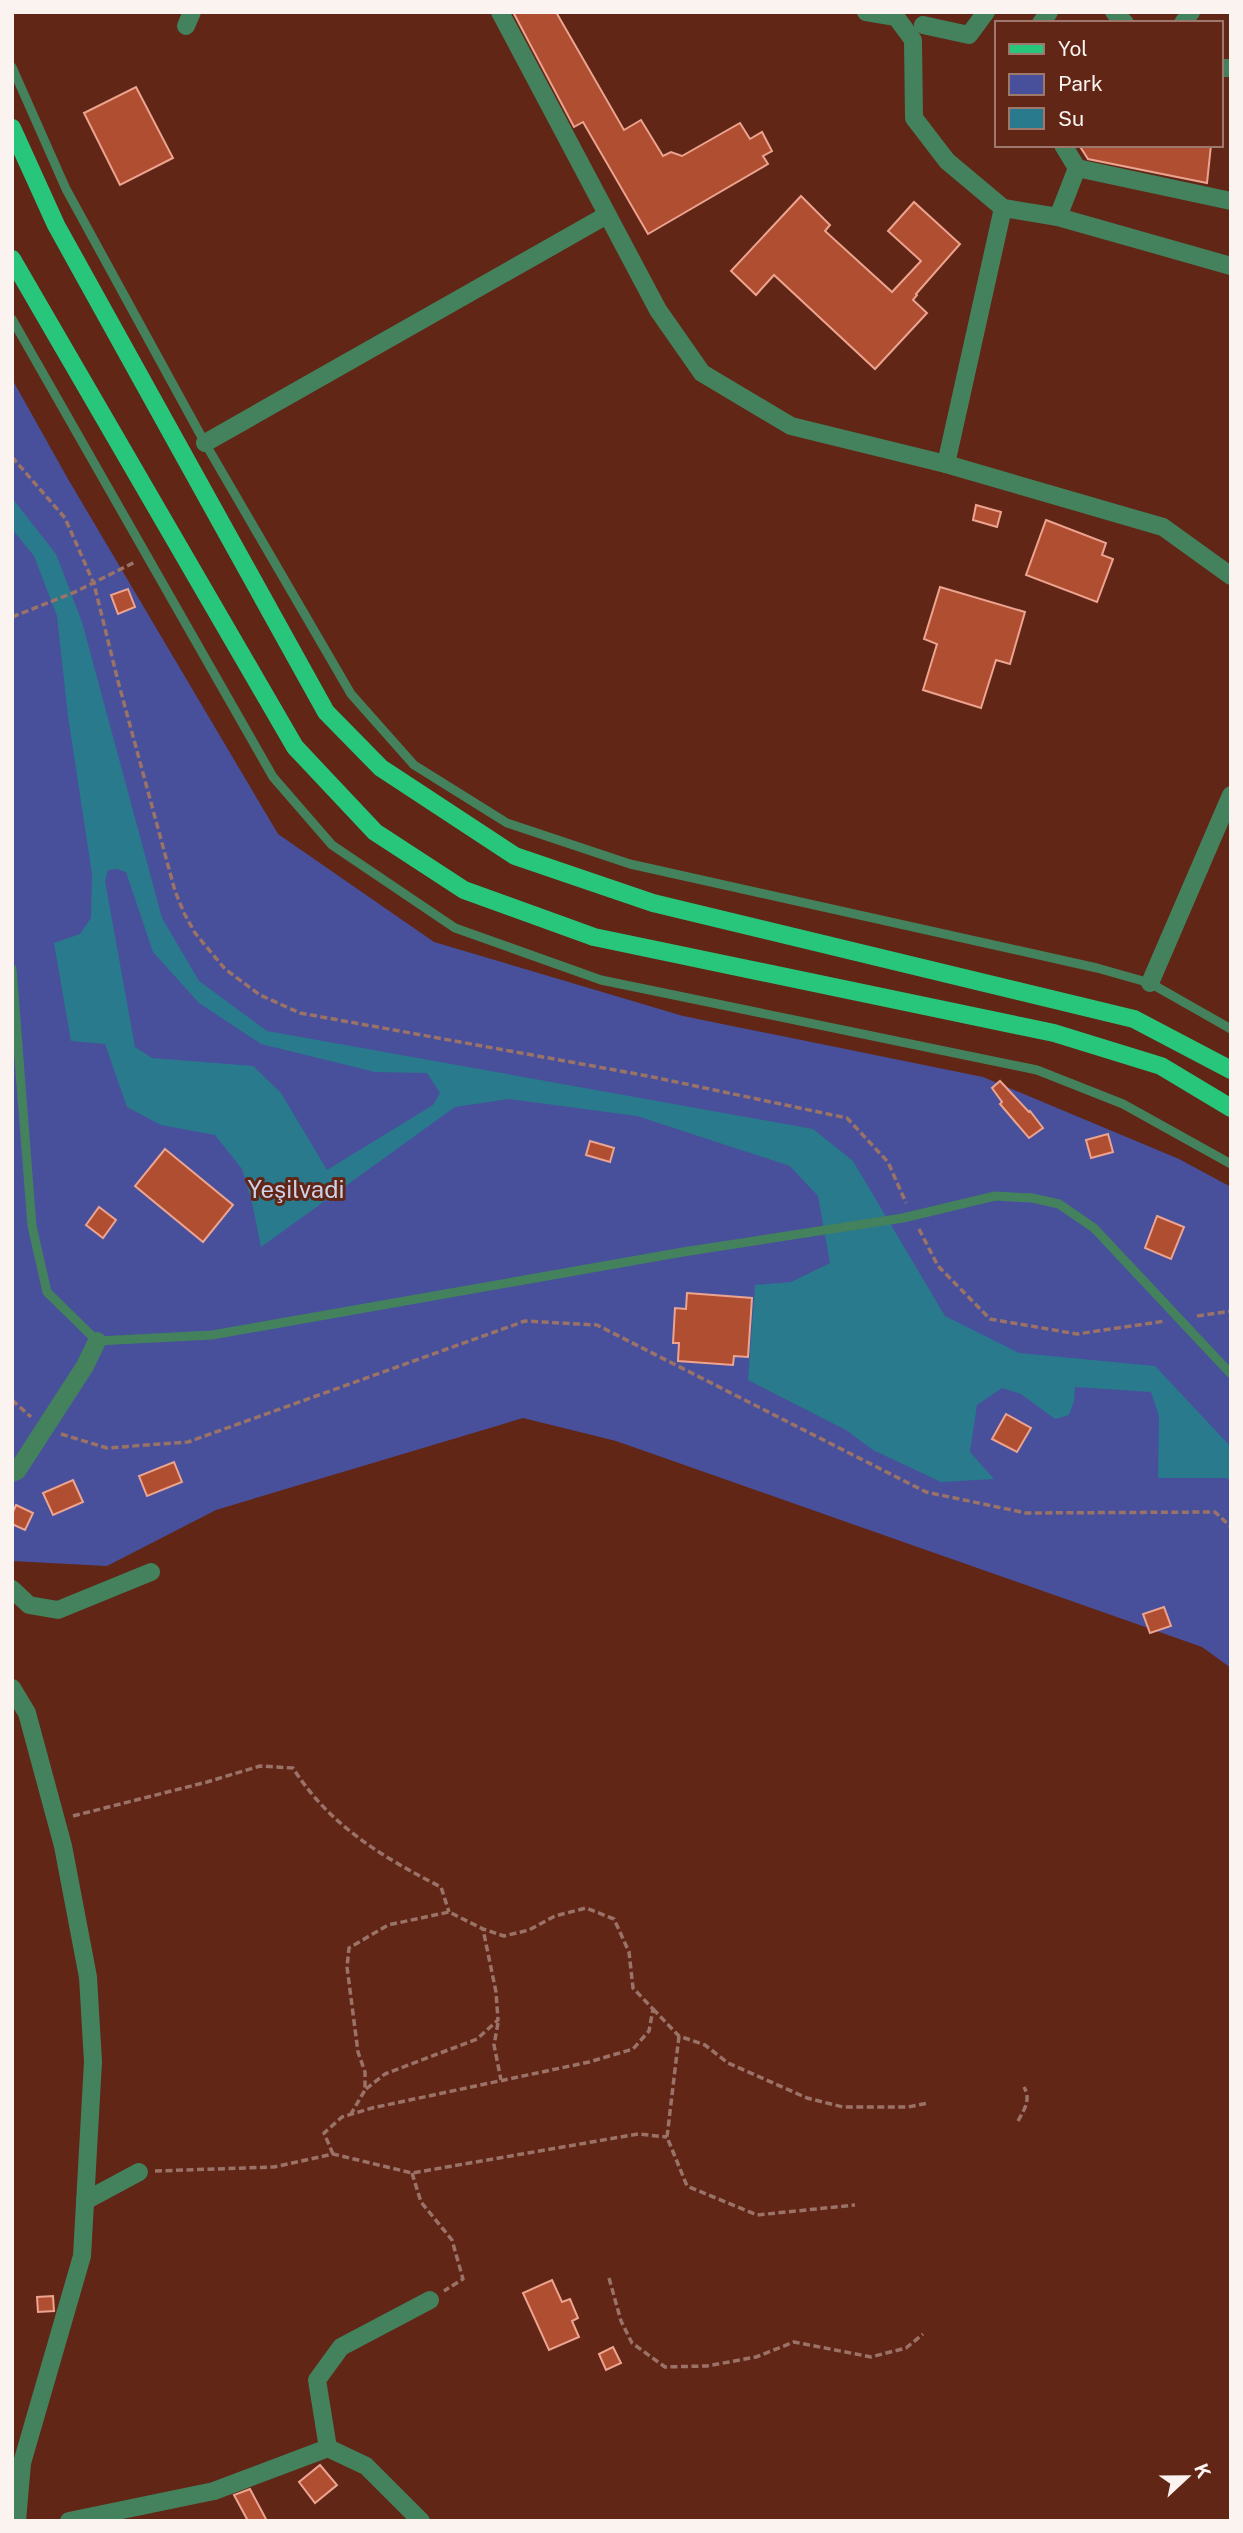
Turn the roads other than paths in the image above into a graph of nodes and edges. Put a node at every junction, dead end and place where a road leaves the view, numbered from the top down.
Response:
1 (500, 12) edge
2 (866, 12) edge
3 (986, 12) edge
4 (922, 26) edge
5 (12, 67) edge
6 (12, 128) edge
7 (1064, 147) edge
8 (1077, 168) junction
9 (1231, 201) edge
10 (1003, 208) junction
11 (607, 215) junction
12 (1058, 217) junction
13 (12, 259) edge
14 (1231, 267) edge
15 (12, 319) edge
16 (205, 443) junction
17 (946, 464) junction
18 (1231, 576) edge
19 (1231, 795) edge
20 (12, 969) edge
21 (1150, 983) junction
22 (1231, 1029) edge
23 (1231, 1070) edge
24 (1231, 1108) edge
25 (1231, 1164) edge
26 (97, 1341) junction
27 (1231, 1374) edge
28 (12, 1473) edge
29 (151, 1572) dead end
30 (12, 1589) edge
31 (12, 1688) edge
32 (139, 2172) road end
33 (85, 2201) junction
34 (430, 2300) road end
35 (328, 2448) junction
36 (18, 2521) edge
37 (69, 2521) edge
38 (421, 2521) edge

1 - 11 street
2 - 4 street
3 - 4 street
4 - 10 street
5 - 16 lane
6 - 23 main road
7 - 8 street
8 - 9 street
8 - 12 street
10 - 12 street
10 - 17 street
11 - 16 street
11 - 17 street
12 - 14 street
13 - 24 main road
15 - 25 lane
16 - 21 lane
17 - 18 street
19 - 21 street
20 - 26 lane
21 - 22 lane
26 - 27 lane
26 - 28 street
29 - 30 street
31 - 33 street
32 - 33 street
33 - 36 street
34 - 35 street
35 - 37 street
35 - 38 street

